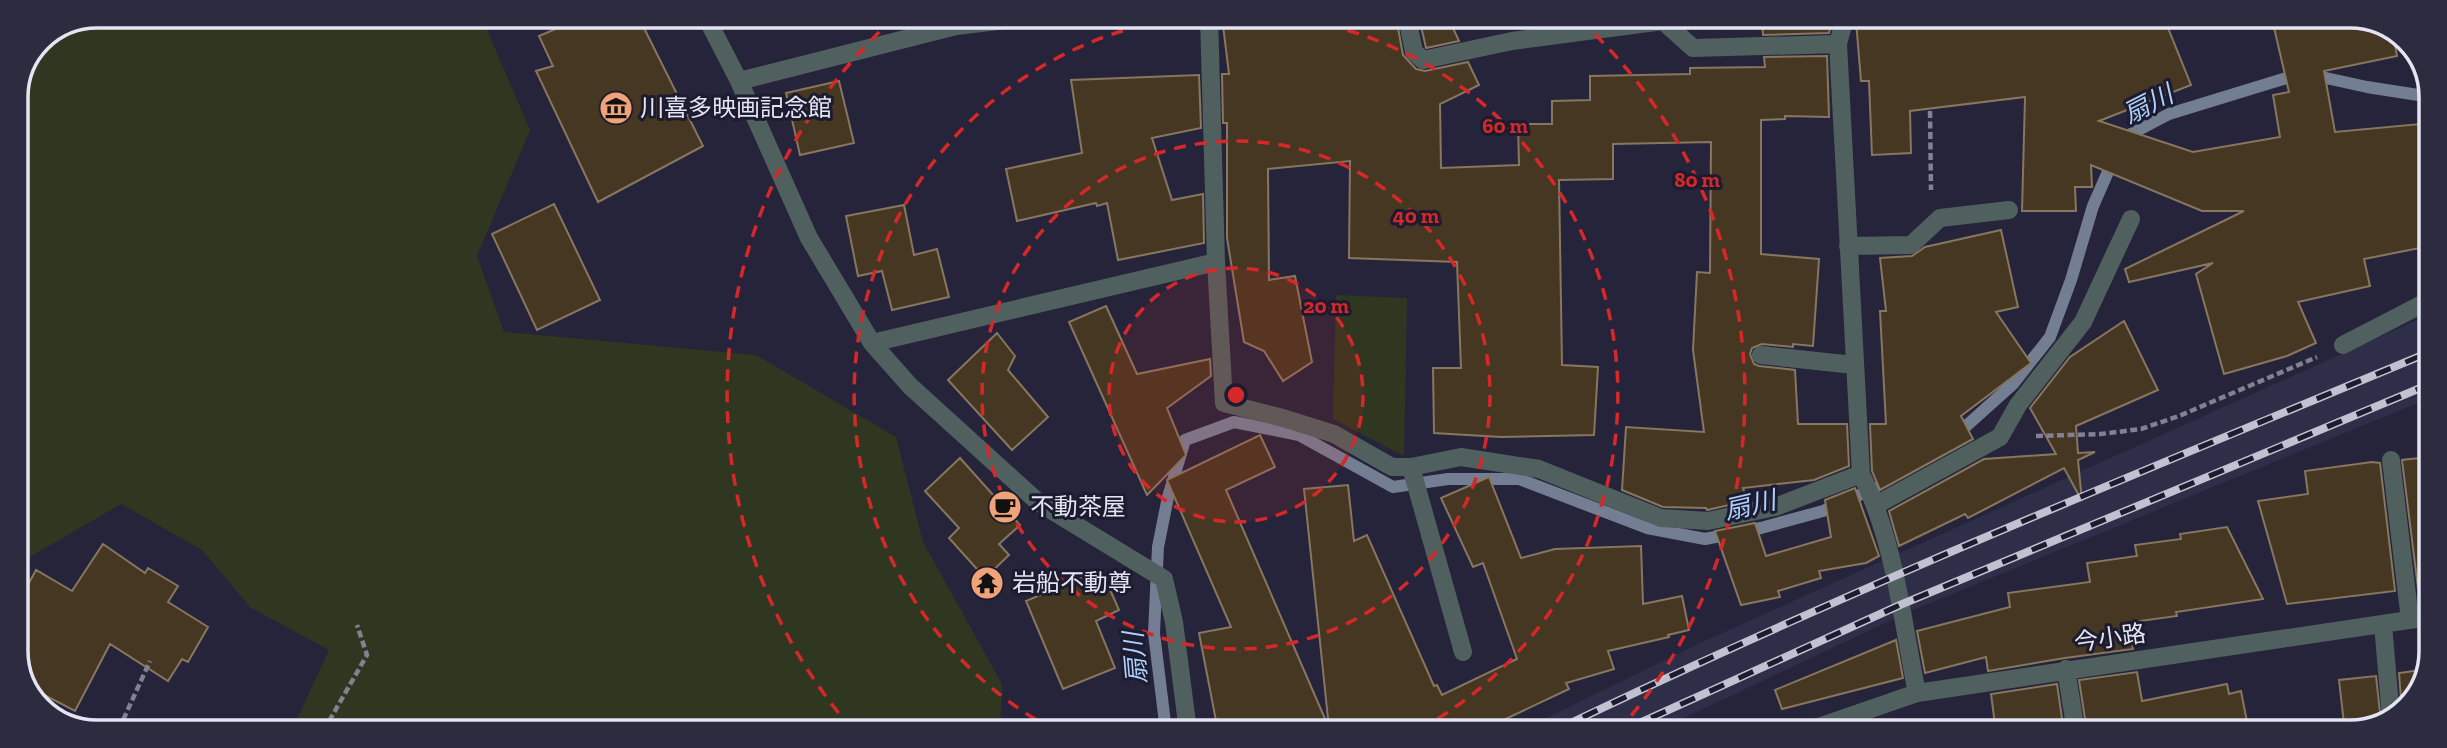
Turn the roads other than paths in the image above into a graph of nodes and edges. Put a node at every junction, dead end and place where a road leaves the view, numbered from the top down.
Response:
1 (712, 28) edge
2 (948, 28) edge
3 (1209, 28) edge
4 (1409, 28) edge
5 (1610, 28) edge
6 (1670, 28) edge
7 (1842, 28) edge
8 (1838, 44) junction
9 (739, 81) junction
10 (2009, 211) dead end
11 (2131, 219) dead end
12 (1847, 246) junction
13 (1216, 262) junction
14 (2419, 306) edge
15 (872, 343) junction
16 (2343, 345) road end
17 (1761, 355) dead end
18 (1854, 365) junction
19 (2391, 460) dead end
20 (1411, 467) junction
21 (1861, 474) junction
22 (1876, 505) junction
23 (2419, 619) edge
24 (2410, 620) junction
25 (2383, 624) junction
26 (1463, 652) dead end
27 (2067, 669) junction
28 (1917, 693) junction
29 (2390, 707) edge
30 (1187, 720) edge
31 (1839, 720) edge
32 (2074, 720) edge

1 - 9 street
2 - 9 street
3 - 13 street
4 - 5 street
6 - 8 street
7 - 8 street
8 - 12 street
9 - 15 street
10 - 12 street
11 - 22 street
12 - 18 street
13 - 15 street
13 - 20 street
14 - 16 street
15 - 30 street
17 - 18 street
18 - 21 street
19 - 24 street
20 - 21 street
20 - 26 street
21 - 22 street
22 - 28 street
23 - 24 street, 今小路
24 - 25 street, 今小路
25 - 27 street, 今小路
25 - 29 street
27 - 28 street, 今小路
27 - 32 street
28 - 31 street, 今小路

